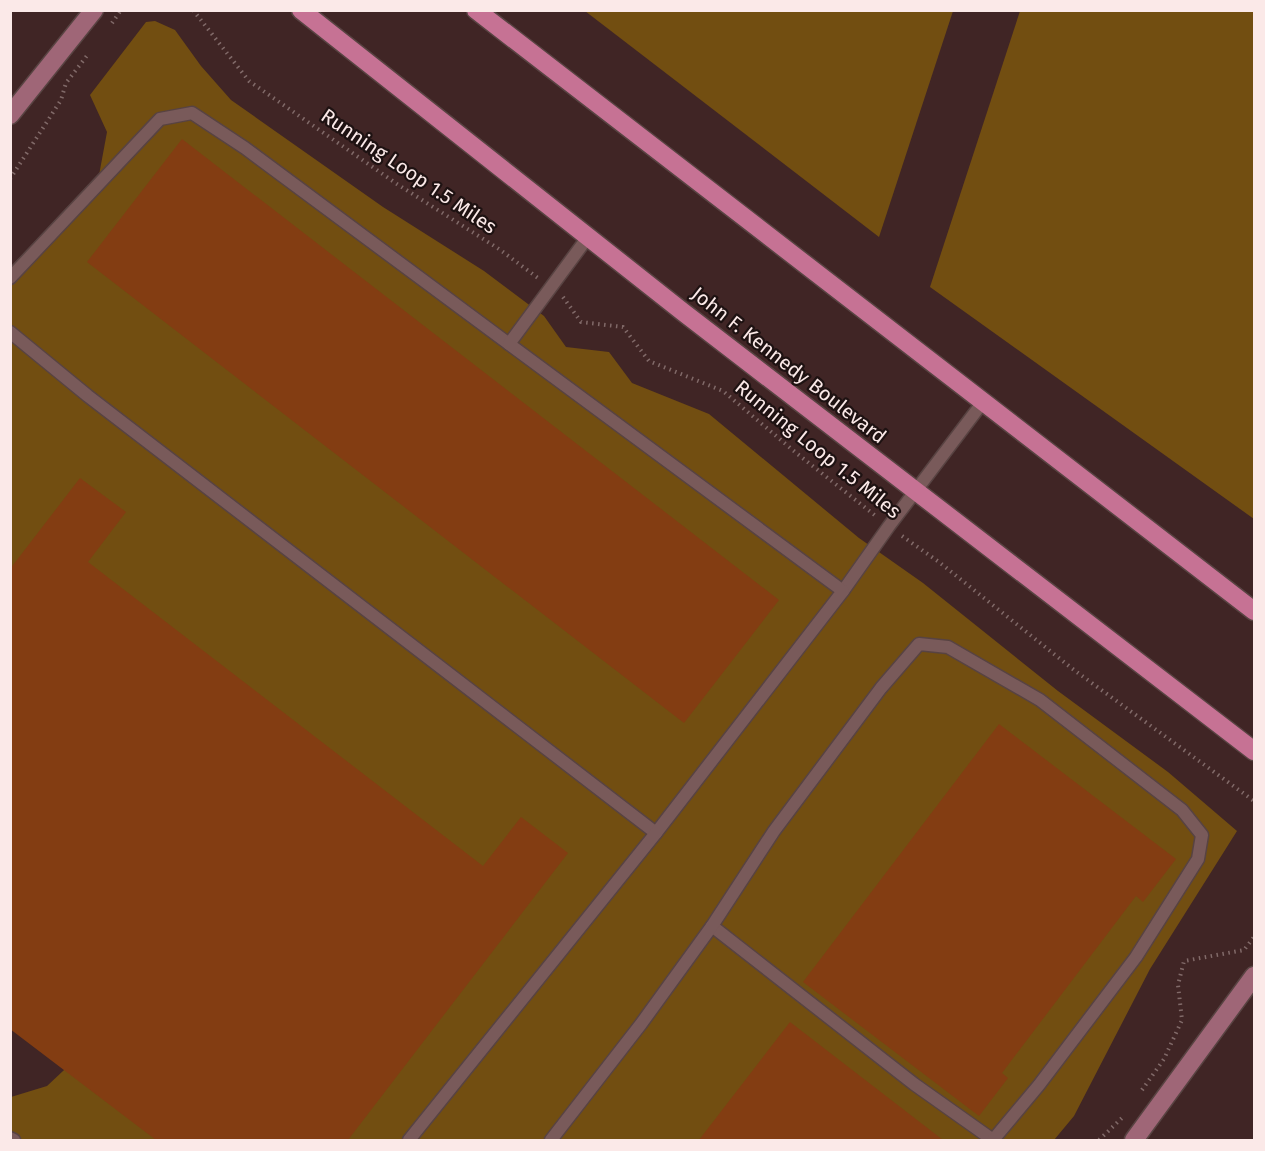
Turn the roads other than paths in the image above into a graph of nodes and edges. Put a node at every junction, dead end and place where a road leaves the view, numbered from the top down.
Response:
1 (94, 10) edge
2 (301, 10) edge
3 (476, 10) edge
4 (10, 115) edge
5 (588, 237) junction
6 (10, 278) edge
7 (10, 332) edge
8 (509, 344) junction
9 (983, 402) junction
10 (916, 491) junction
11 (843, 591) junction
12 (1254, 611) edge
13 (1254, 751) edge
14 (656, 833) junction
15 (712, 926) junction
16 (1254, 976) edge
17 (409, 1140) edge
18 (551, 1140) edge
19 (993, 1140) edge
20 (1134, 1140) edge

1 - 4 street
2 - 5 main road, John F. Kennedy Boulevard
3 - 9 main road
5 - 8 lane
5 - 10 main road, John F. Kennedy Boulevard
6 - 8 lane
7 - 14 lane
8 - 11 lane
9 - 10 lane
9 - 12 main road
10 - 11 lane
10 - 13 main road, John F. Kennedy Boulevard
11 - 14 lane
14 - 17 lane
15 - 18 lane
15 - 19 lane
15 - 19 lane
16 - 20 street

